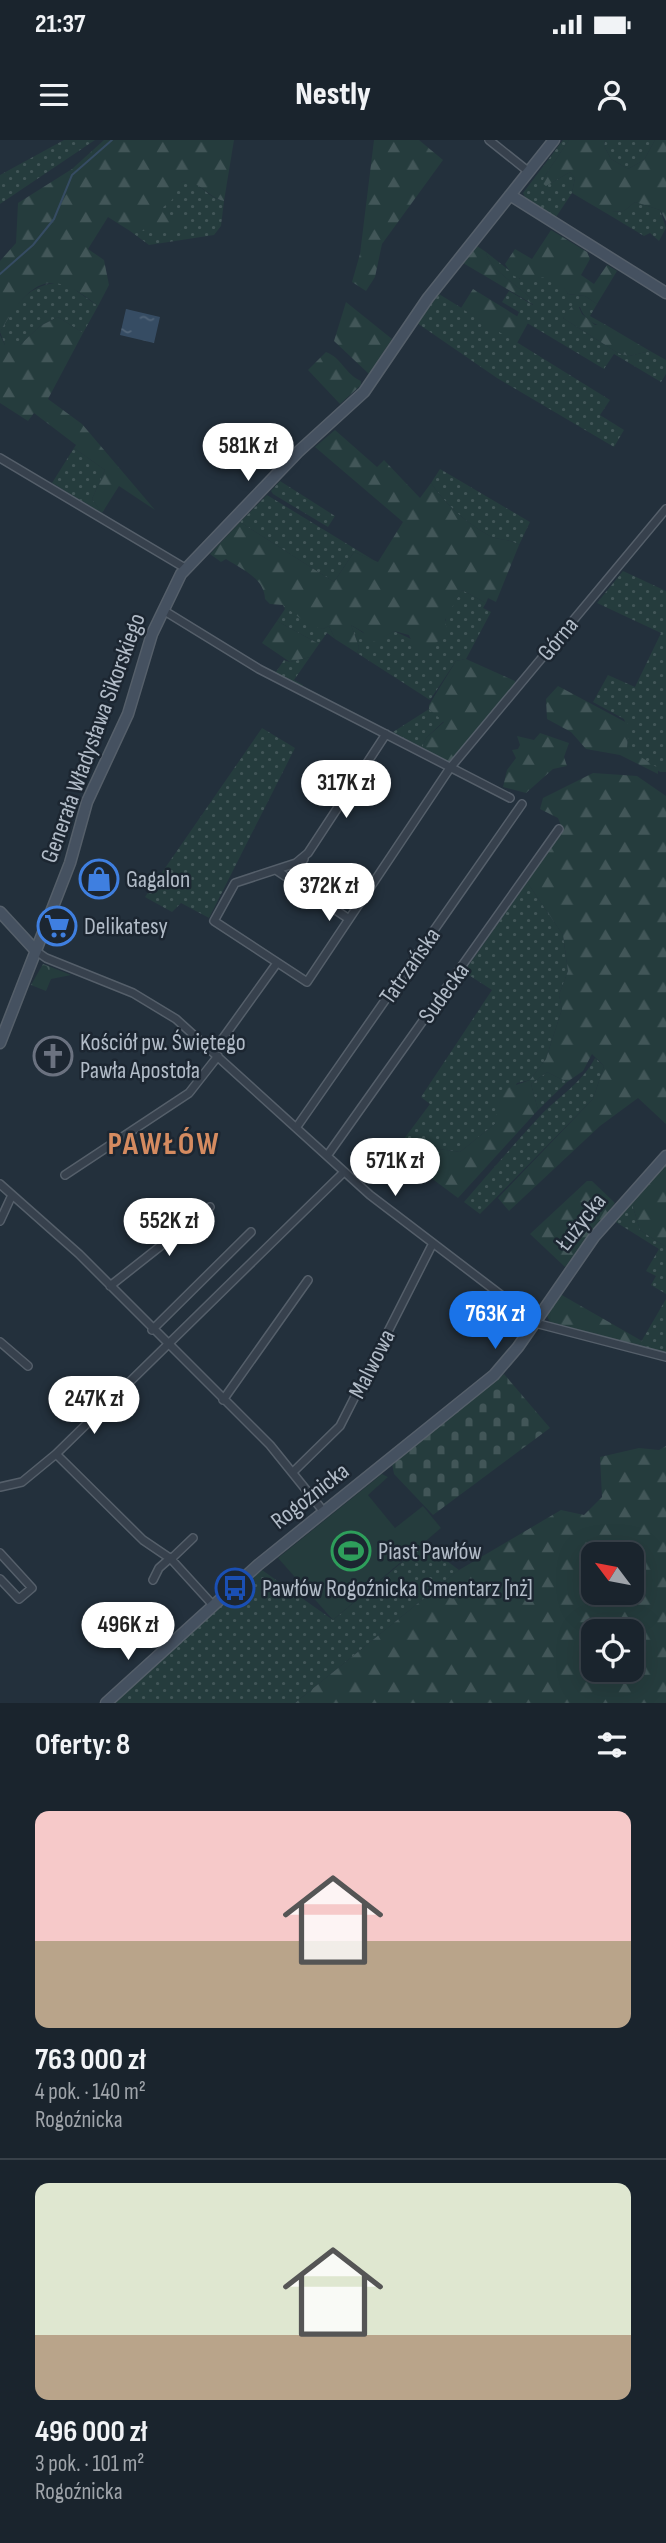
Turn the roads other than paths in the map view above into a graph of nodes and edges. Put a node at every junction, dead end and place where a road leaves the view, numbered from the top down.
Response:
1 (489, 140) edge
2 (554, 140) edge
3 (529, 172) junction
4 (510, 195) junction
5 (666, 293) edge
6 (0, 458) edge
7 (666, 509) edge
8 (186, 568) junction
9 (163, 610) junction
10 (386, 734) junction
11 (450, 768) junction
12 (510, 798) dead end
13 (522, 804) dead end
14 (559, 829) dead end
15 (308, 853) junction
16 (276, 870) junction
17 (290, 880) junction
18 (0, 912) edge
19 (349, 919) junction
20 (36, 951) junction
21 (277, 963) junction
22 (0, 1043) edge
23 (216, 1054) junction
24 (296, 1128) junction
25 (327, 1156) junction
26 (666, 1156) edge
27 (344, 1172) junction
28 (65, 1175) dead end
29 (0, 1184) edge
30 (12, 1195) junction
31 (210, 1208) dead end
32 (0, 1222) edge
33 (251, 1232) dead end
34 (433, 1243) junction
35 (309, 1280) dead end
36 (110, 1286) junction
37 (536, 1320) junction
38 (152, 1330) junction
39 (0, 1342) edge
40 (167, 1345) junction
41 (666, 1357) edge
42 (28, 1366) dead end
43 (223, 1400) junction
44 (56, 1454) junction
45 (293, 1472) junction
46 (0, 1487) edge
47 (324, 1512) junction
48 (193, 1538) dead end
49 (0, 1553) edge
50 (169, 1559) junction
51 (153, 1580) dead end
52 (2, 1585) edge
53 (212, 1604) junction
54 (106, 1703) edge

1 - 3 street
2 - 3 street, Generała Władysława Sikorskiego
3 - 4 street, Generała Władysława Sikorskiego
4 - 5 street
4 - 8 street, Generała Władysława Sikorskiego
6 - 8 street
7 - 11 street, Górna
8 - 9 street, Generała Władysława Sikorskiego
9 - 10 street
9 - 20 street, Generała Władysława Sikorskiego
10 - 11 street
10 - 15 street
11 - 12 street
11 - 19 street, Górna
13 - 24 street, Tatrzańska
14 - 25 street, Sudecka
15 - 16 street
15 - 17 street
16 - 17 street
16 - 21 street
17 - 19 street
18 - 20 street
19 - 21 street, Górna
20 - 22 street, Generała Władysława Sikorskiego
20 - 23 street
21 - 23 street
23 - 24 street
23 - 28 street
24 - 25 street
25 - 27 street
26 - 37 street, Łużycka
27 - 34 street
27 - 40 street
29 - 30 street
30 - 32 street
30 - 36 street
31 - 36 street
33 - 38 street
34 - 37 street
34 - 45 street, Malwowa
35 - 43 street
36 - 38 street
37 - 41 street
37 - 47 street, Rogoźnicka
38 - 40 street
39 - 42 street
40 - 43 street
40 - 44 street
43 - 45 street
44 - 46 street
44 - 50 street
45 - 47 street
47 - 53 street, Rogoźnicka
48 - 50 street
49 - 52 street
50 - 51 street
50 - 53 street
53 - 54 street, Rogoźnicka

